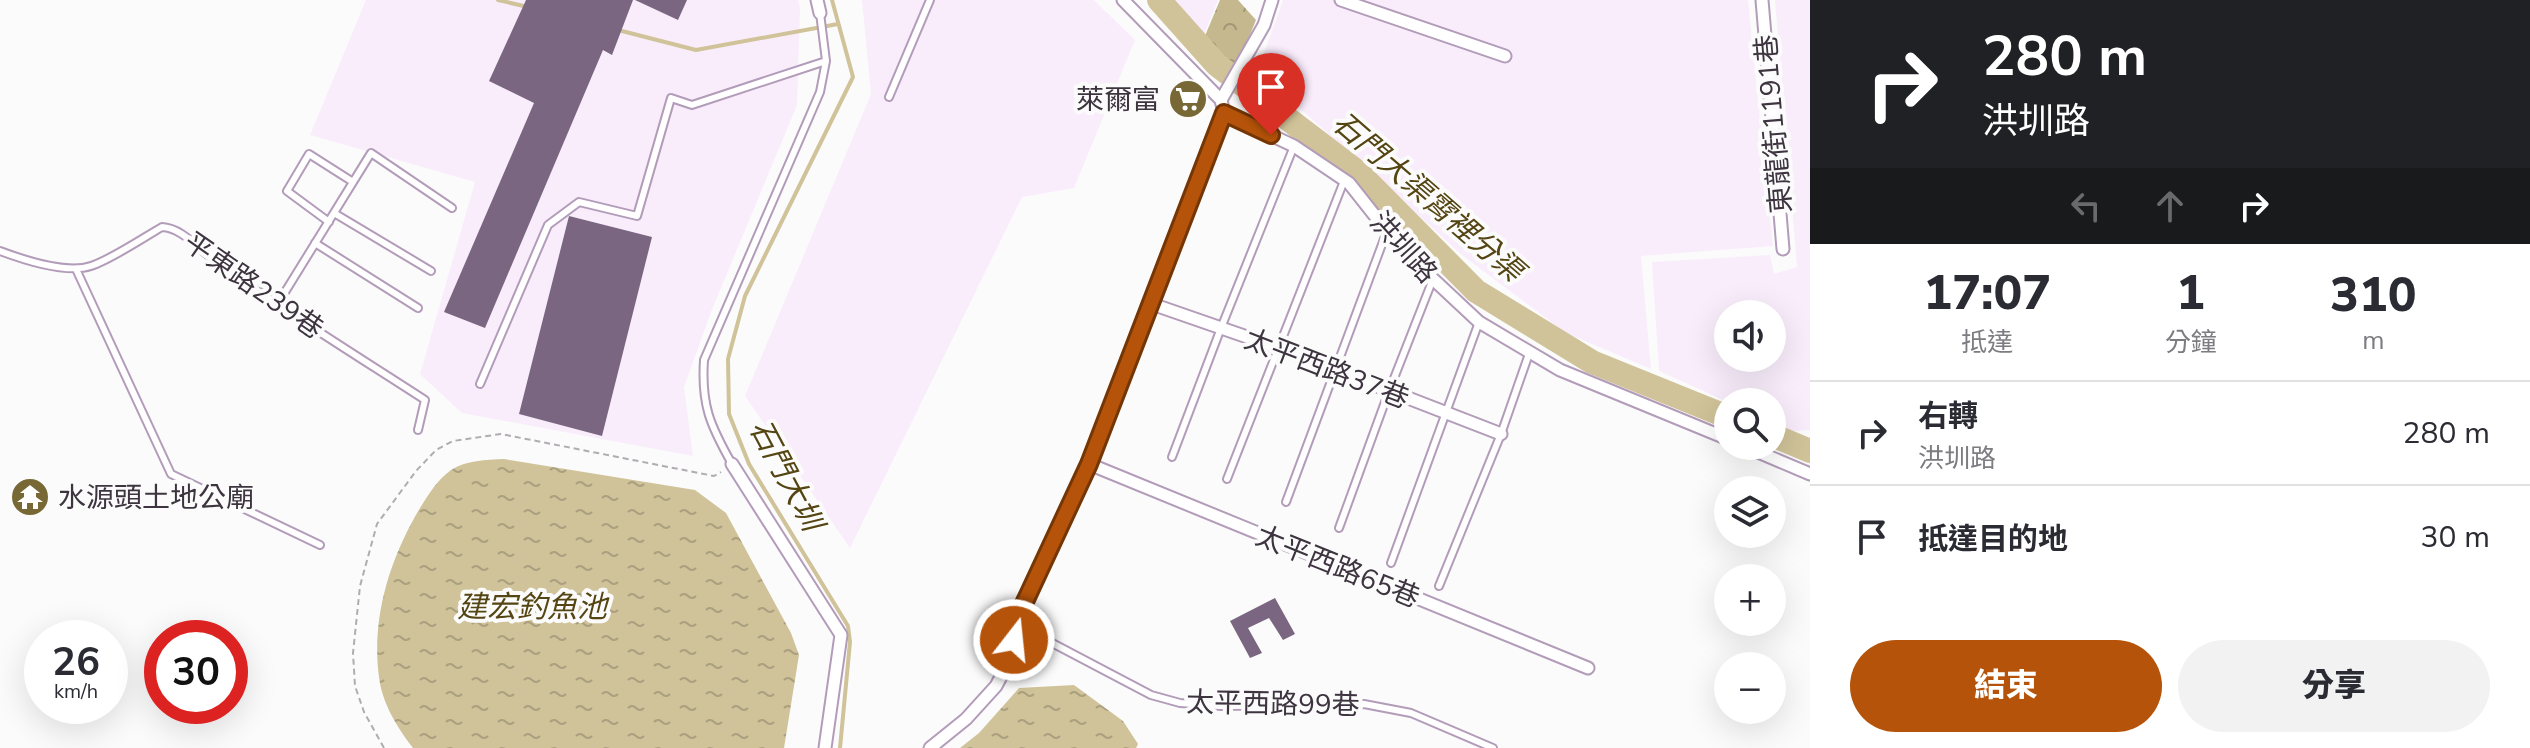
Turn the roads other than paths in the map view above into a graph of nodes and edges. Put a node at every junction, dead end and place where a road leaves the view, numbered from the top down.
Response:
1 (817, 0) edge
2 (930, 0) edge
3 (1123, 0) edge
4 (1272, 0) edge
5 (1341, 0) edge
6 (1762, 0) edge
7 (820, 13) joint
8 (1505, 56) dead end
9 (826, 61) junction
10 (889, 97) dead end
11 (1221, 100) junction
12 (1224, 113) junction
13 (1294, 146) junction
14 (1344, 181) junction
15 (353, 182) junction
16 (452, 208) dead end
17 (334, 213) junction
18 (329, 222) junction
19 (1387, 231) junction
20 (315, 243) junction
21 (1783, 249) dead end
22 (0, 251) edge
23 (76, 269) junction
24 (431, 271) dead end
25 (1433, 279) junction
26 (1152, 304) junction
27 (277, 305) junction
28 (418, 308) dead end
29 (1479, 322) junction
30 (1221, 328) junction
31 (1279, 348) junction
32 (1530, 351) junction
33 (1335, 370) junction
34 (480, 384) dead end
35 (1389, 391) junction
36 (1446, 414) junction
37 (418, 430) dead end
38 (1714, 433) edge
39 (1501, 434) junction
40 (1172, 457) dead end
41 (1777, 460) edge
42 (732, 464) joint
43 (1089, 464) junction
44 (1810, 474) edge
45 (1227, 479) dead end
46 (1286, 502) dead end
47 (1339, 528) dead end
48 (320, 545) dead end
49 (1391, 563) dead end
50 (1439, 586) dead end
51 (1015, 623) junction
52 (1588, 668) dead end
53 (825, 748) edge
54 (930, 748) edge
55 (1493, 748) edge

1 - 7 street
2 - 10 lane
3 - 11 street
4 - 11 street
5 - 8 street
6 - 21 street, 東龍街1191巷
7 - 9 lane
9 - 34 lane
9 - 42 lane
11 - 12 street
12 - 13 street, 洪圳路
12 - 26 street
13 - 14 street, 洪圳路
13 - 30 lane
14 - 19 street, 洪圳路
14 - 31 lane
15 - 16 lane
15 - 17 lane
15 - 18 lane
17 - 18 lane
17 - 24 lane
18 - 20 lane
19 - 25 street, 洪圳路
19 - 33 lane
20 - 27 lane
20 - 28 lane
22 - 23 lane
23 - 27 lane, 平東路239巷
23 - 48 lane
25 - 29 street, 洪圳路
25 - 35 lane
26 - 30 street, 太平西路37巷
26 - 43 street
27 - 37 lane, 平東路239巷
29 - 32 street, 洪圳路
29 - 36 lane
30 - 31 street, 太平西路37巷
30 - 40 lane
31 - 33 street, 太平西路37巷
31 - 45 lane
32 - 38 street, 洪圳路
32 - 39 lane
33 - 35 street, 太平西路37巷
33 - 46 lane
35 - 36 street, 太平西路37巷
35 - 47 lane
36 - 39 street, 太平西路37巷
36 - 49 lane
39 - 50 lane
41 - 44 street
42 - 53 street
43 - 51 street
43 - 52 street, 太平西路65巷
51 - 54 street
51 - 55 lane, 太平西路99巷

